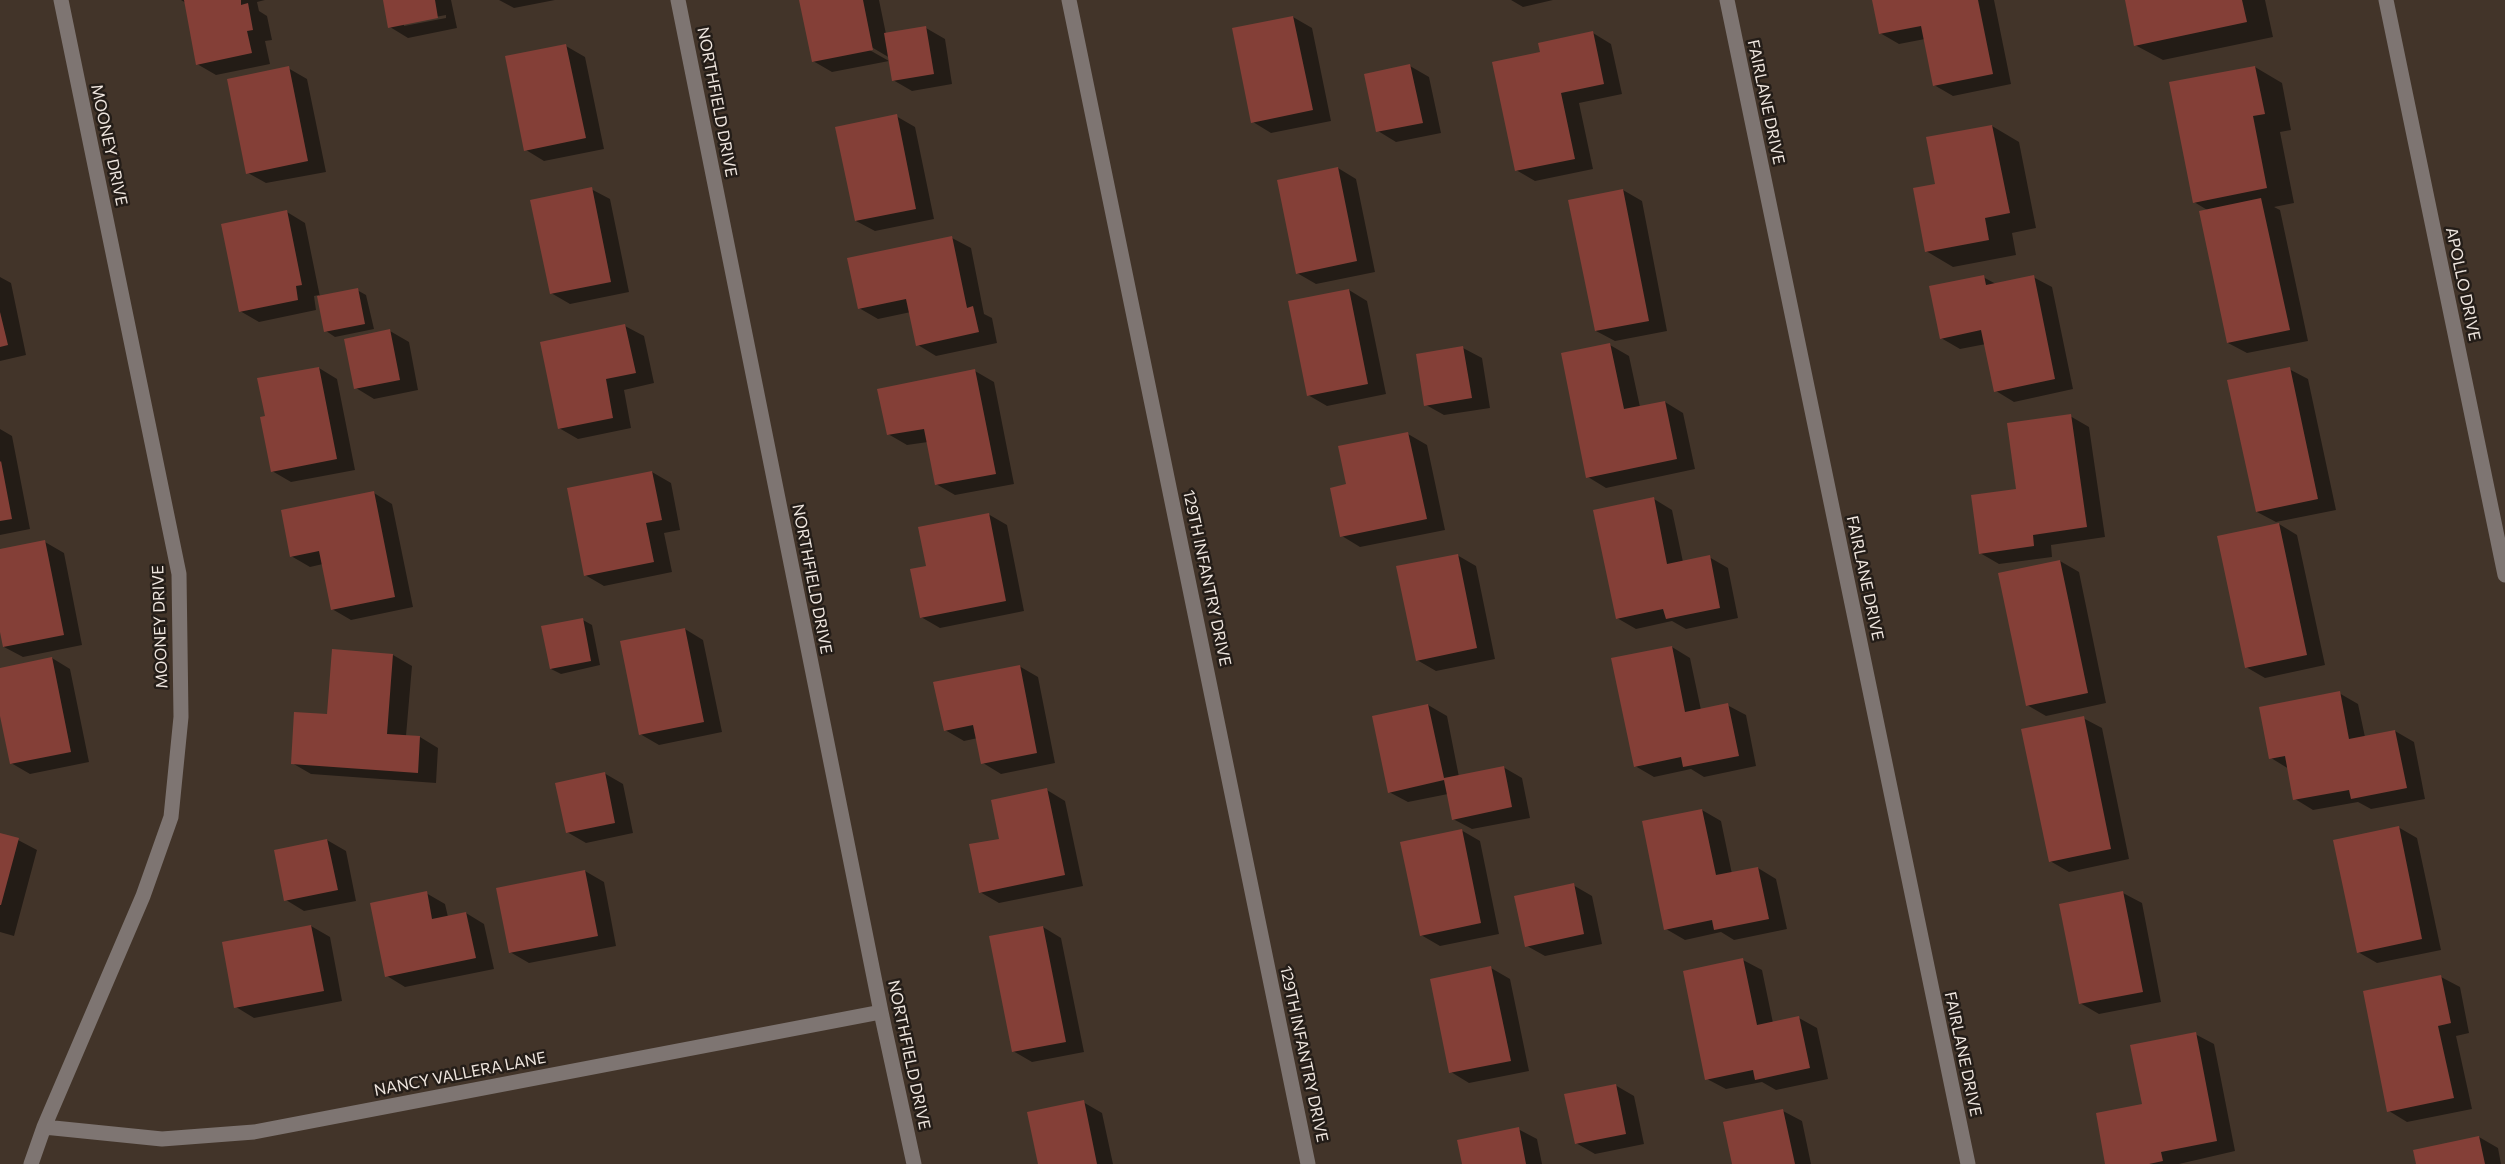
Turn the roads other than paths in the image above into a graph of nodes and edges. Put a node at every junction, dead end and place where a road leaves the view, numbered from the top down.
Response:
1 (61, 0) edge
2 (678, 0) edge
3 (1069, 0) edge
4 (1727, 0) edge
5 (2386, 0) edge
6 (2505, 575) edge
7 (881, 1012) junction
8 (44, 1127) junction
9 (32, 1164) edge
10 (914, 1164) edge
11 (1308, 1164) edge
12 (1968, 1164) edge

1 - 8 street, MOONEY DRIVE
2 - 7 street, NORTHFIELD DRIVE
3 - 11 street, 129TH INFANTRY DRIVE
4 - 12 street, FAIRLANE DRIVE
5 - 6 street, APOLLO DRIVE
7 - 8 street, NANCY VALLERA LANE
7 - 10 street, NORTHFIELD DRIVE
8 - 9 street, MOONEY DRIVE

